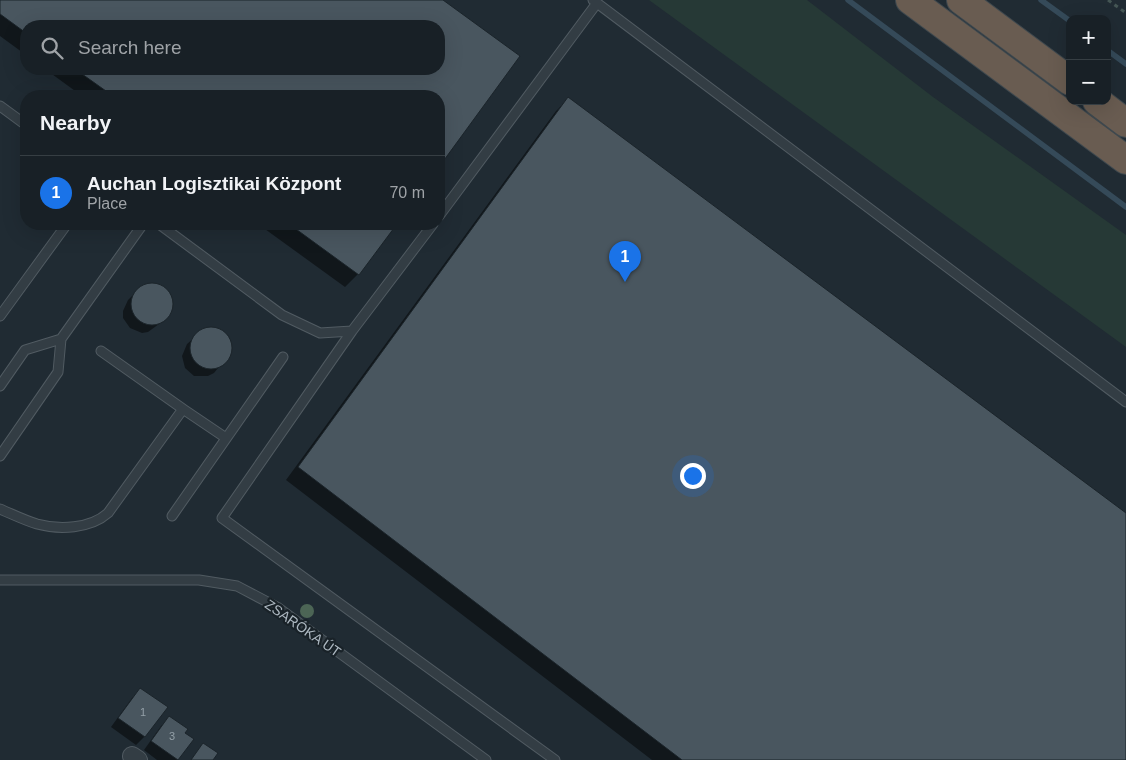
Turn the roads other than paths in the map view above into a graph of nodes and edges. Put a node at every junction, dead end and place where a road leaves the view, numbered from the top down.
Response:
1 (910, 0) edge
2 (961, 0) edge
3 (595, 2) edge
4 (1066, 78) edge
5 (1102, 105) edge
6 (0, 106) edge
7 (20, 121) edge
8 (1126, 123) edge
9 (1126, 160) edge
10 (445, 208) edge
11 (63, 230) edge
12 (139, 230) edge
13 (167, 230) edge
14 (428, 230) edge
15 (0, 316) edge
16 (352, 331) junction
17 (61, 339) junction
18 (101, 351) dead end
19 (283, 357) dead end
20 (0, 386) edge
21 (1126, 402) edge
22 (183, 409) junction
23 (226, 438) junction
24 (0, 456) edge
25 (0, 509) edge
26 (172, 516) dead end
27 (0, 580) edge
28 (486, 760) edge
29 (555, 760) edge

1 - 9 highway
2 - 4 highway
3 - 10 lane
3 - 21 lane
5 - 8 highway
6 - 7 lane
11 - 15 lane
12 - 17 lane
13 - 16 lane
14 - 16 lane
16 - 29 lane
17 - 20 lane
17 - 24 lane
18 - 22 lane
19 - 23 lane
22 - 23 lane
22 - 25 lane
23 - 26 lane
27 - 28 lane, ZSARÓKA ÚT

